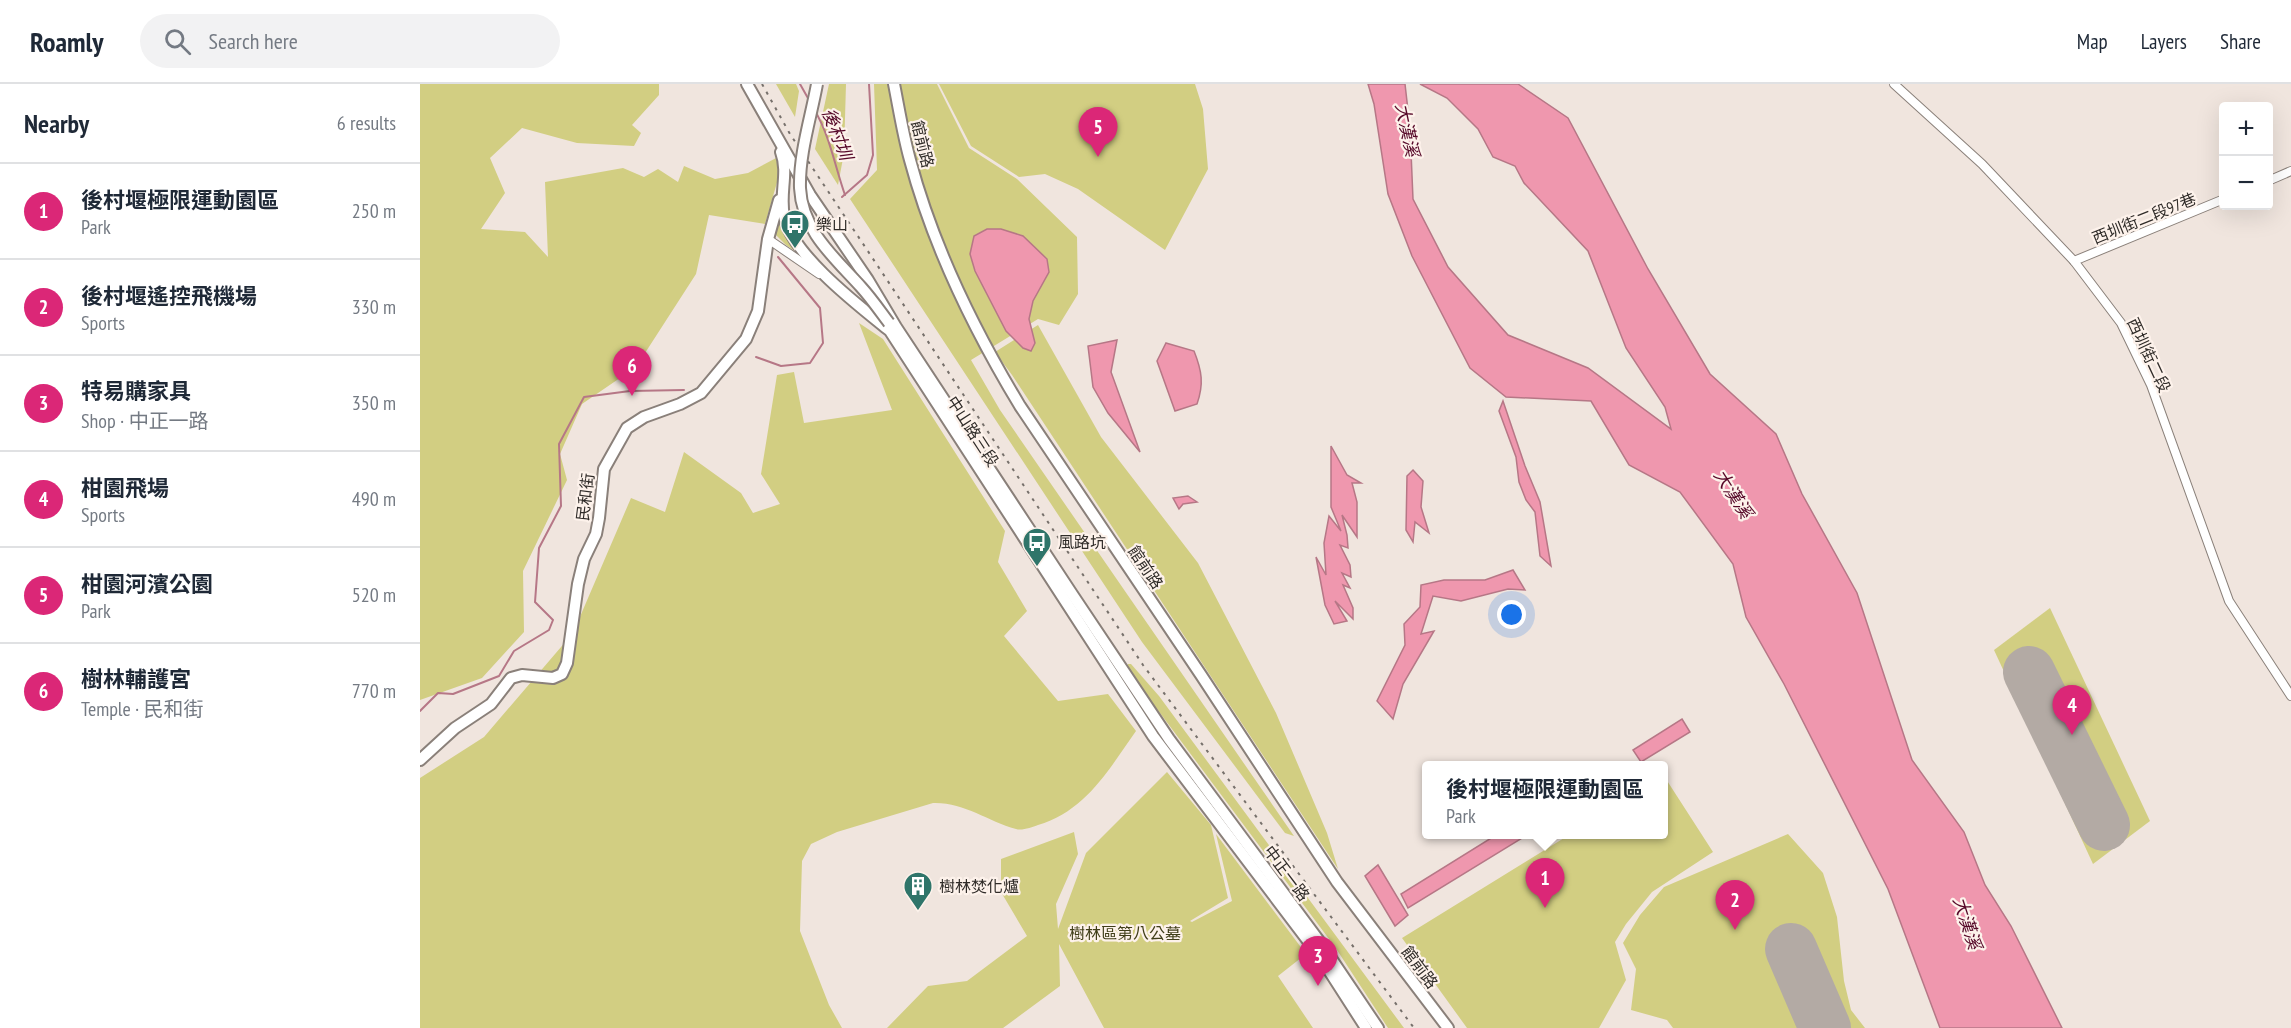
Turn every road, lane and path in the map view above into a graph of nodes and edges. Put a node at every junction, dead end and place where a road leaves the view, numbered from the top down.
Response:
1 (747, 84) edge
2 (817, 84) edge
3 (894, 84) edge
4 (1894, 84) edge
5 (772, 126) junction
6 (2291, 171) edge
7 (2273, 179) edge
8 (784, 183) junction
9 (2219, 201) edge
10 (768, 239) junction
11 (2074, 261) junction
12 (831, 282) junction
13 (891, 327) junction
14 (2291, 696) edge
15 (1169, 739) joint
16 (1168, 757) joint
17 (420, 760) edge
18 (1366, 1028) edge
19 (1378, 1028) edge
20 (1448, 1028) edge

1 - 5 main road, 中山路三段
2 - 13 main road, bridge
3 - 20 main road, 館前路
4 - 11 street, 西圳街二段
5 - 8 main road, 中山路三段
5 - 13 main road, 中山路三段
6 - 7 street
8 - 10 main road, 民和街
8 - 12 main road, 中山路三段
9 - 11 street, 西圳街二段97巷
10 - 12 street
10 - 17 main road, 民和街
11 - 14 street, 西圳街二段
12 - 13 main road, 中山路三段
13 - 15 main road, 中山路三段
13 - 16 main road, 中山路三段
15 - 19 main road, 中正一路
16 - 18 main road, 中正一路

